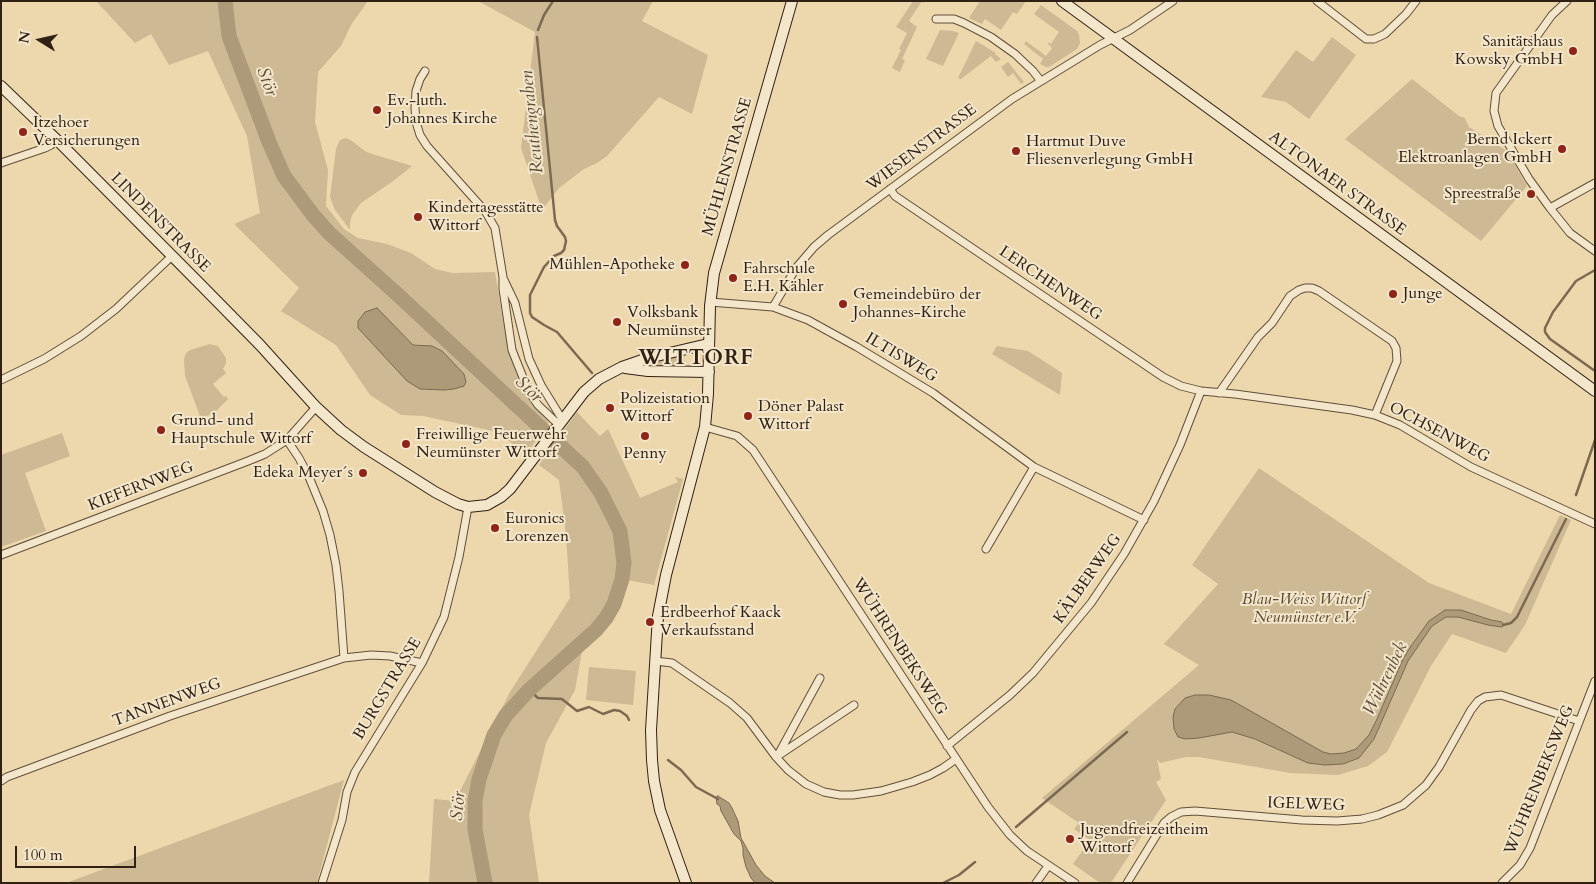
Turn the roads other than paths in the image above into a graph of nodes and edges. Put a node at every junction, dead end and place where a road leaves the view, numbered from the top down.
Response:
1 (792, 1) edge
2 (1062, 1) edge
3 (1173, 1) edge
4 (1317, 1) edge
5 (1416, 1) edge
6 (1567, 1) edge
7 (936, 19) dead end
8 (1113, 38) junction
9 (425, 71) dead end
10 (1040, 80) junction
11 (1, 86) edge
12 (56, 139) junction
13 (1, 163) edge
14 (1595, 183) edge
15 (890, 189) junction
16 (1550, 208) junction
17 (1595, 251) edge
18 (172, 256) junction
19 (503, 277) junction
20 (710, 302) junction
21 (773, 307) junction
22 (708, 344) junction
23 (622, 367) junction
24 (709, 372) junction
25 (1, 380) edge
26 (1202, 391) junction
27 (1595, 391) edge
28 (1219, 393) junction
29 (316, 407) junction
30 (1375, 415) junction
31 (559, 424) junction
32 (705, 427) junction
33 (287, 440) junction
34 (1034, 467) junction
35 (468, 507) junction
36 (1144, 520) junction
37 (1595, 524) edge
38 (986, 549) dead end
39 (1, 555) edge
40 (344, 658) junction
41 (655, 661) junction
42 (422, 663) junction
43 (820, 678) dead end
44 (1595, 681) edge
45 (854, 705) dead end
46 (1579, 721) junction
47 (947, 746) junction
48 (776, 757) junction
49 (956, 759) junction
50 (1, 781) edge
51 (1048, 866) junction
52 (322, 883) edge
53 (686, 883) edge
54 (1036, 883) edge
55 (1075, 883) edge
56 (1127, 883) edge
57 (1502, 883) edge

1 - 20 street, MÜHLENSTRASSE
2 - 8 street, ALTONAER STRASSE
3 - 8 street, WIESENSTRASSE
4 - 5 street
6 - 16 street
7 - 10 street
8 - 10 street, WIESENSTRASSE
8 - 27 street, ALTONAER STRASSE
9 - 19 street
10 - 15 street, WIESENSTRASSE
11 - 12 street, LINDENSTRASSE
12 - 13 street
12 - 18 street, LINDENSTRASSE
14 - 16 street
15 - 21 street, WIESENSTRASSE
15 - 26 street, LERCHENWEG
16 - 17 street
18 - 25 street
18 - 29 street, LINDENSTRASSE
19 - 31 street
19 - 31 street
20 - 21 street, ILTISWEG
20 - 22 street, MÜHLENSTRASSE
21 - 34 street, ILTISWEG
22 - 23 street
22 - 24 street, MÜHLENSTRASSE
23 - 24 street
23 - 31 street
24 - 32 street, MÜHLENSTRASSE
26 - 28 street, OCHSENWEG
26 - 36 street, KÄLBERWEG
28 - 30 street, OCHSENWEG
28 - 30 street
29 - 33 street, KIEFERNWEG
29 - 35 street
30 - 37 street, OCHSENWEG
31 - 35 street
32 - 41 street, MÜHLENSTRASSE
32 - 47 street, WÜHRENBEKSWEG
33 - 39 street, KIEFERNWEG
33 - 40 street
34 - 36 street, ILTISWEG
34 - 38 street
35 - 42 street, BURGSTRASSE
36 - 47 street, KÄLBERWEG
40 - 42 street, TANNENWEG
40 - 50 street, TANNENWEG
41 - 48 street
41 - 53 street, MÜHLENSTRASSE
42 - 52 street, BURGSTRASSE
43 - 48 street
44 - 46 street, WÜHRENBEKSWEG
45 - 48 street
46 - 56 street, IGELWEG
46 - 57 street, WÜHRENBEKSWEG
47 - 49 street, WÜHRENBEKSWEG
48 - 49 street
49 - 51 street, WÜHRENBEKSWEG
51 - 54 street
51 - 55 street, WÜHRENBEKSWEG

